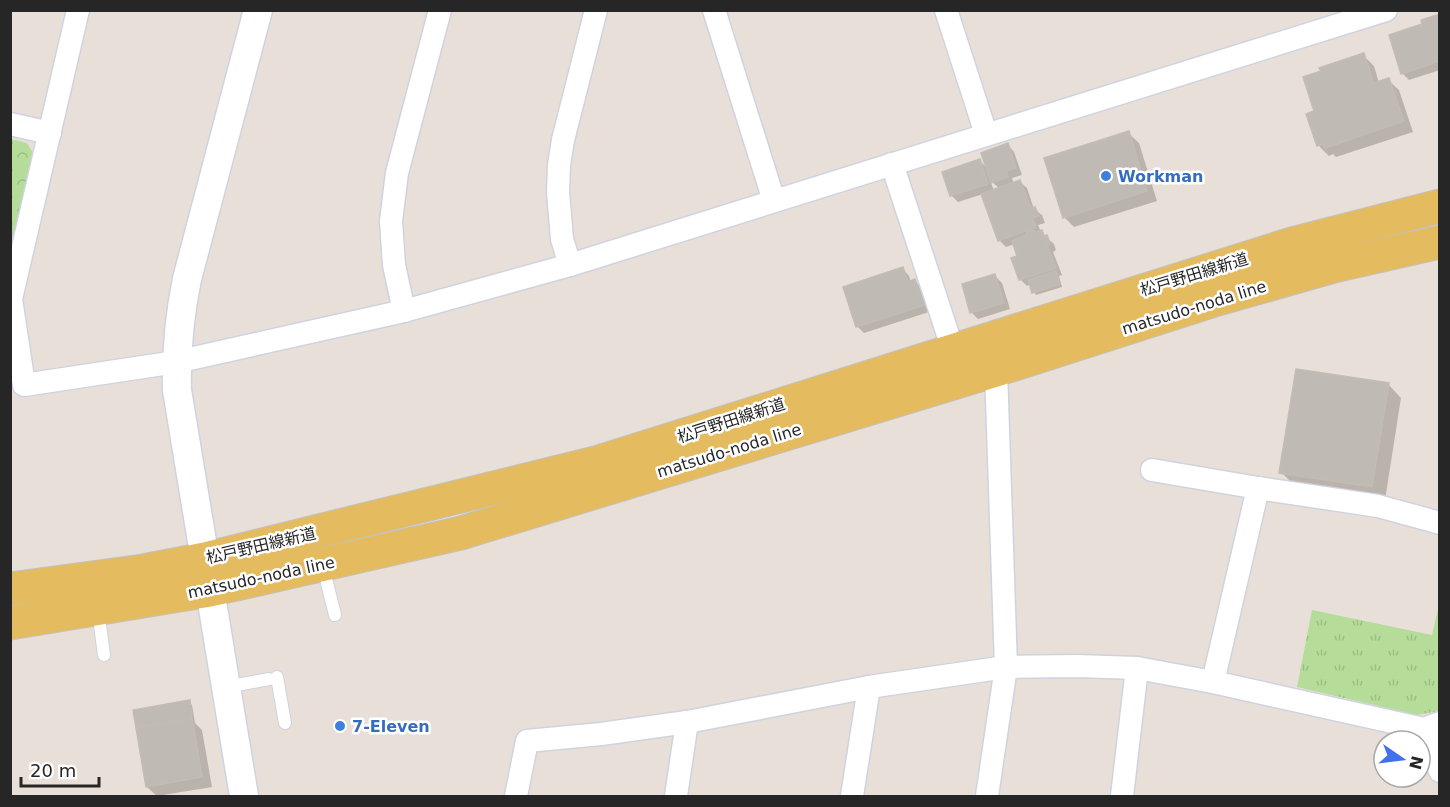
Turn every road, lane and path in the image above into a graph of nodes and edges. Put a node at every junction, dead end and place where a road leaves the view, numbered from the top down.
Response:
1 (78, 10) edge
2 (258, 10) edge
3 (440, 10) edge
4 (596, 10) edge
5 (714, 10) edge
6 (946, 10) edge
7 (1386, 10) edge
8 (10, 124) edge
9 (50, 133) junction
10 (986, 134) junction
11 (892, 164) junction
12 (774, 201) junction
13 (1440, 206) edge
14 (1440, 242) edge
15 (570, 265) junction
16 (404, 311) junction
17 (953, 350) junction
18 (176, 362) junction
19 (996, 370) junction
20 (1152, 470) dead end
21 (1258, 488) junction
22 (1440, 523) edge
23 (322, 565) junction
24 (208, 574) junction
25 (10, 589) edge
26 (98, 608) junction
27 (335, 615) dead end
28 (10, 622) edge
29 (104, 655) dead end
30 (1006, 667) junction
31 (1137, 668) junction
32 (1213, 682) junction
33 (226, 687) junction
34 (869, 687) junction
35 (687, 722) junction
36 (285, 723) dead end
37 (1432, 726) edge
38 (1440, 771) edge
39 (244, 796) edge
40 (516, 796) edge
41 (676, 796) edge
42 (852, 796) edge
43 (987, 796) edge
44 (1122, 796) edge

1 - 9 street
2 - 18 street
3 - 16 street
4 - 15 street
5 - 12 street
6 - 10 street
7 - 10 street
8 - 9 street
9 - 18 street
10 - 11 street
11 - 12 street
11 - 17 street
12 - 15 street
13 - 17 main road, 松戸野田線新道
14 - 19 main road, matsudo-noda line
15 - 16 street
16 - 18 street
17 - 24 main road, 松戸野田線新道
18 - 24 street
19 - 23 main road, matsudo-noda line
19 - 30 street
20 - 21 street
21 - 22 street
21 - 32 street
23 - 24 main road, matsudo-noda line
23 - 27 lane
24 - 25 main road, 松戸野田線新道
24 - 26 main road, matsudo-noda line
24 - 33 street
26 - 28 main road, matsudo-noda line
26 - 29 lane
30 - 31 street
30 - 34 street
30 - 43 street
31 - 32 street
31 - 44 street
32 - 37 street
33 - 36 lane
33 - 39 street
34 - 35 street
34 - 42 street
35 - 40 street
35 - 41 street
37 - 38 street

